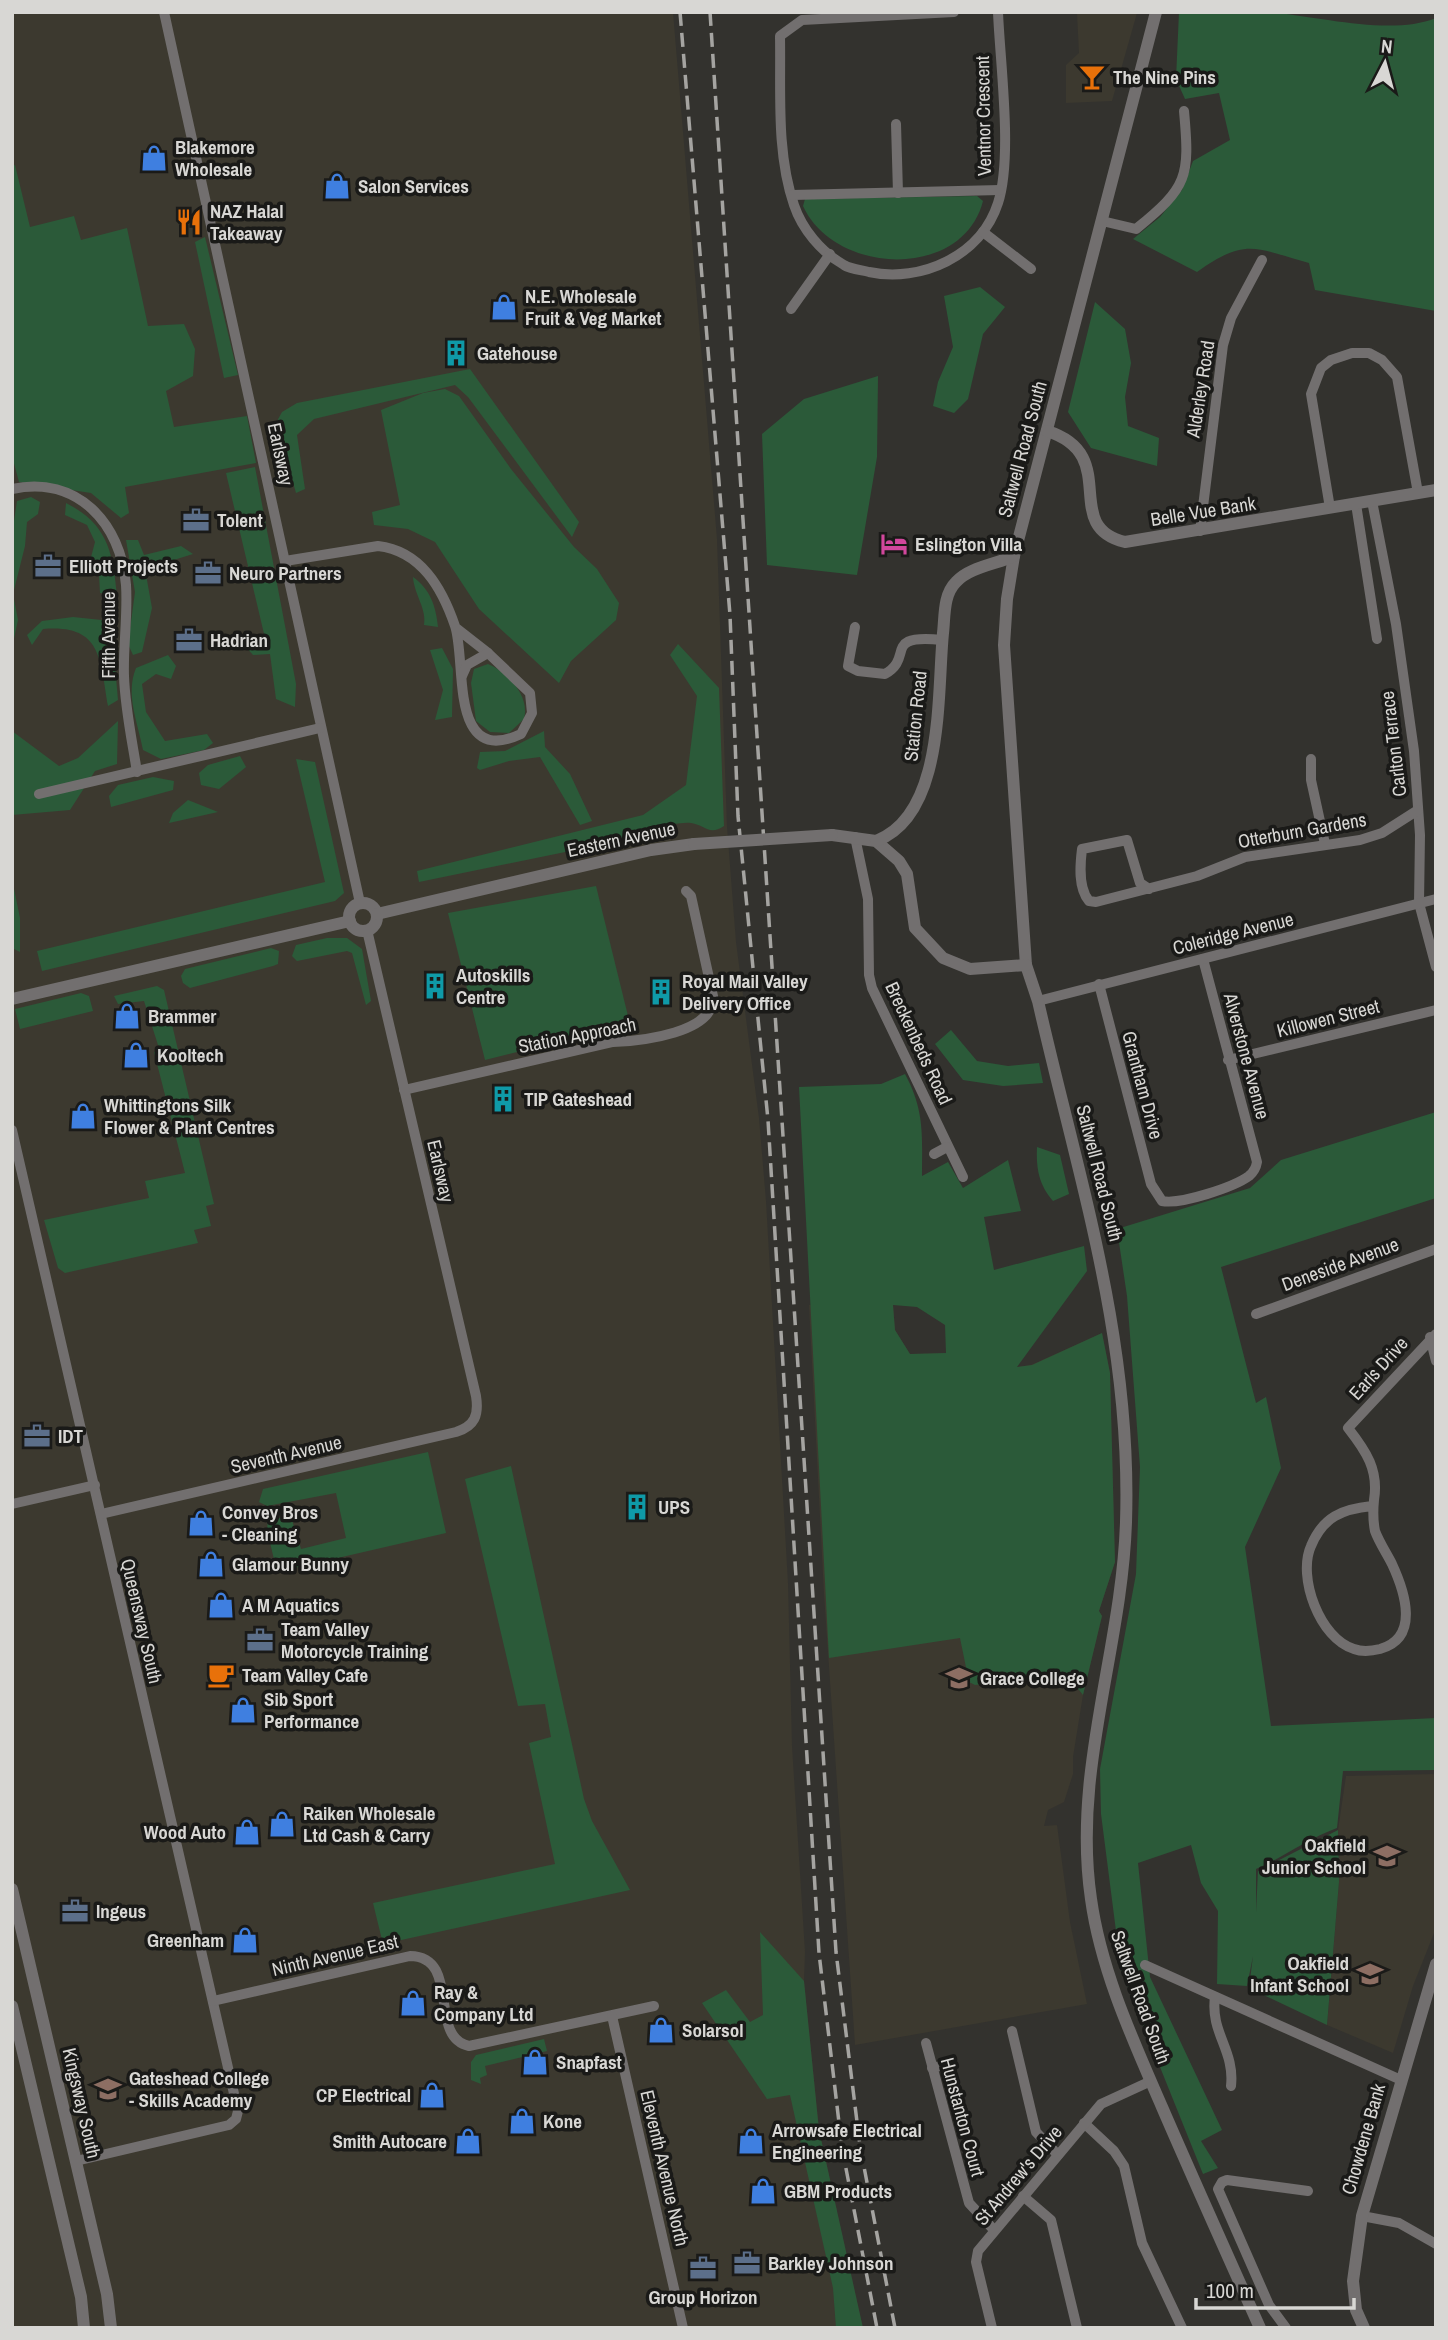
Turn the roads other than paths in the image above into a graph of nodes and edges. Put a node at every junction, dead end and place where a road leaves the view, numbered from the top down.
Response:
1 (164, 12) edge
2 (954, 12) edge
3 (998, 12) edge
4 (1156, 12) edge
5 (1184, 111) dead end
6 (896, 124) dead end
7 (1000, 190) junction
8 (898, 192) junction
9 (792, 195) junction
10 (1102, 221) junction
11 (983, 232) junction
12 (830, 254) junction
13 (1262, 260) dead end
14 (1031, 270) dead end
15 (791, 309) dead end
16 (1047, 431) junction
17 (16, 488) edge
18 (1436, 490) edge
19 (1418, 493) junction
20 (1372, 501) junction
21 (1356, 503) junction
22 (1330, 508) junction
23 (1200, 531) junction
24 (1014, 556) junction
25 (285, 561) junction
26 (855, 627) dead end
27 (456, 628) junction
28 (1377, 639) dead end
29 (942, 640) junction
30 (488, 653) junction
31 (461, 678) junction
32 (320, 728) junction
33 (1311, 759) dead end
34 (137, 772) junction
35 (39, 794) dead end
36 (1418, 810) junction
37 (855, 837) junction
38 (876, 841) junction
39 (1325, 844) junction
40 (1149, 889) junction
41 (686, 891) dead end
42 (1436, 899) edge
43 (360, 903) junction
44 (1419, 903) junction
45 (377, 914) junction
46 (350, 920) junction
47 (367, 930) junction
48 (1203, 960) junction
49 (1026, 965) junction
50 (1436, 967) edge
51 (1099, 984) junction
52 (12, 999) edge
53 (1038, 1001) junction
54 (1436, 1010) edge
55 (1228, 1060) junction
56 (404, 1090) junction
57 (12, 1130) edge
58 (947, 1147) junction
59 (934, 1154) dead end
60 (1257, 1162) joint
61 (963, 1177) dead end
62 (1436, 1249) edge
63 (1256, 1314) dead end
64 (1433, 1335) edge
65 (1436, 1361) edge
66 (475, 1420) joint
67 (95, 1485) junction
68 (12, 1504) edge
69 (1372, 1506) junction
70 (101, 1514) junction
71 (12, 1889) edge
72 (1436, 1964) edge
73 (1145, 1965) dead end
74 (1215, 1997) junction
75 (213, 2001) junction
76 (12, 2006) edge
77 (654, 2006) dead end
78 (612, 2017) junction
79 (1012, 2031) dead end
80 (926, 2043) dead end
81 (952, 2063) dead end
82 (932, 2068) junction
83 (1401, 2080) junction
84 (1151, 2081) junction
85 (1231, 2086) dead end
86 (1084, 2123) junction
87 (1058, 2155) junction
88 (76, 2161) junction
89 (1308, 2191) dead end
90 (1023, 2196) junction
91 (1362, 2216) junction
92 (994, 2230) junction
93 (1436, 2244) edge
94 (84, 2328) edge
95 (111, 2328) edge
96 (683, 2328) edge
97 (992, 2328) edge
98 (1077, 2328) edge
99 (1182, 2328) edge
100 (1260, 2328) edge
101 (1286, 2328) edge
102 (1364, 2328) edge

1 - 25 street, Earlsway
2 - 9 street, Ventnor Crescent
3 - 7 street, Ventnor Crescent
4 - 10 street, Saltwell Road South
5 - 10 street
6 - 8 street
7 - 8 street
7 - 11 street, Ventnor Crescent
8 - 9 street
9 - 12 street, Ventnor Crescent
10 - 16 street, Saltwell Road South
11 - 12 street, Ventnor Crescent
11 - 14 street
12 - 15 street
13 - 23 street, Alderley Road
16 - 23 street, Belle Vue Bank
16 - 24 street, Saltwell Road South
17 - 34 street, Fifth Avenue
18 - 19 street, Belle Vue Bank
19 - 20 street, Belle Vue Bank
19 - 22 street
20 - 21 street, Belle Vue Bank
20 - 36 street, Carlton Terrace
21 - 22 street, Belle Vue Bank
21 - 28 street
22 - 23 street, Belle Vue Bank
24 - 29 street, Station Road
24 - 49 street, Saltwell Road South
25 - 27 street
25 - 32 street, Earlsway
26 - 29 street
27 - 30 street
27 - 31 street
29 - 38 street, Station Road
30 - 31 street
30 - 31 street
32 - 34 street
32 - 43 street, Earlsway
33 - 39 street
34 - 35 street
36 - 39 street, Otterburn Gardens
36 - 44 street, Carlton Terrace
37 - 38 street, Eastern Avenue
37 - 45 street, Eastern Avenue, bridge
37 - 58 street, Breckenbeds Road
38 - 49 street
39 - 40 street, Otterburn Gardens
40 - 40 street, Otterburn Gardens
41 - 56 street, Station Approach
42 - 44 street, Coleridge Avenue
43 - 45 street
43 - 46 street
44 - 48 street, Coleridge Avenue
44 - 50 street, Carlton Terrace
45 - 47 street
46 - 47 street
46 - 52 street
47 - 56 street, Earlsway
48 - 51 street, Coleridge Avenue
48 - 55 street, Alverstone Avenue
49 - 53 street, Saltwell Road South
51 - 53 street, Coleridge Avenue
51 - 60 street, Grantham Drive
53 - 84 street, Saltwell Road South
54 - 55 street, Killowen Street
55 - 60 street, Alverstone Avenue
56 - 66 street, Earlsway
57 - 67 street, Queensway South
58 - 59 street
58 - 61 street, Breckenbeds Road
62 - 63 street, Deneside Avenue
64 - 65 street
64 - 69 street, Earls Drive
66 - 70 street, Seventh Avenue
67 - 68 street
67 - 70 street, Queensway South
69 - 69 street
70 - 75 street, Queensway South
71 - 88 street, Kingsway South
72 - 83 street, Chowdene Bank
73 - 74 street
74 - 83 street
74 - 85 street
75 - 78 street, Ninth Avenue East
75 - 88 street, Queensway South
76 - 94 street
77 - 78 street, Ninth Avenue East
78 - 96 street, Eleventh Avenue North
79 - 87 street
80 - 82 street, Hunstanton Court
81 - 82 street
82 - 92 street, Hunstanton Court
83 - 91 street, Chowdene Bank
84 - 86 street, St Andrew's Drive
84 - 100 street, Saltwell Road South
86 - 87 street, St Andrew's Drive
86 - 99 street
87 - 90 street, St Andrew's Drive
88 - 95 street, Kingsway South
89 - 101 street
90 - 92 street, St Andrew's Drive
90 - 98 street
91 - 93 street
91 - 102 street, Chowdene Bank
92 - 97 street, St Andrew's Drive

